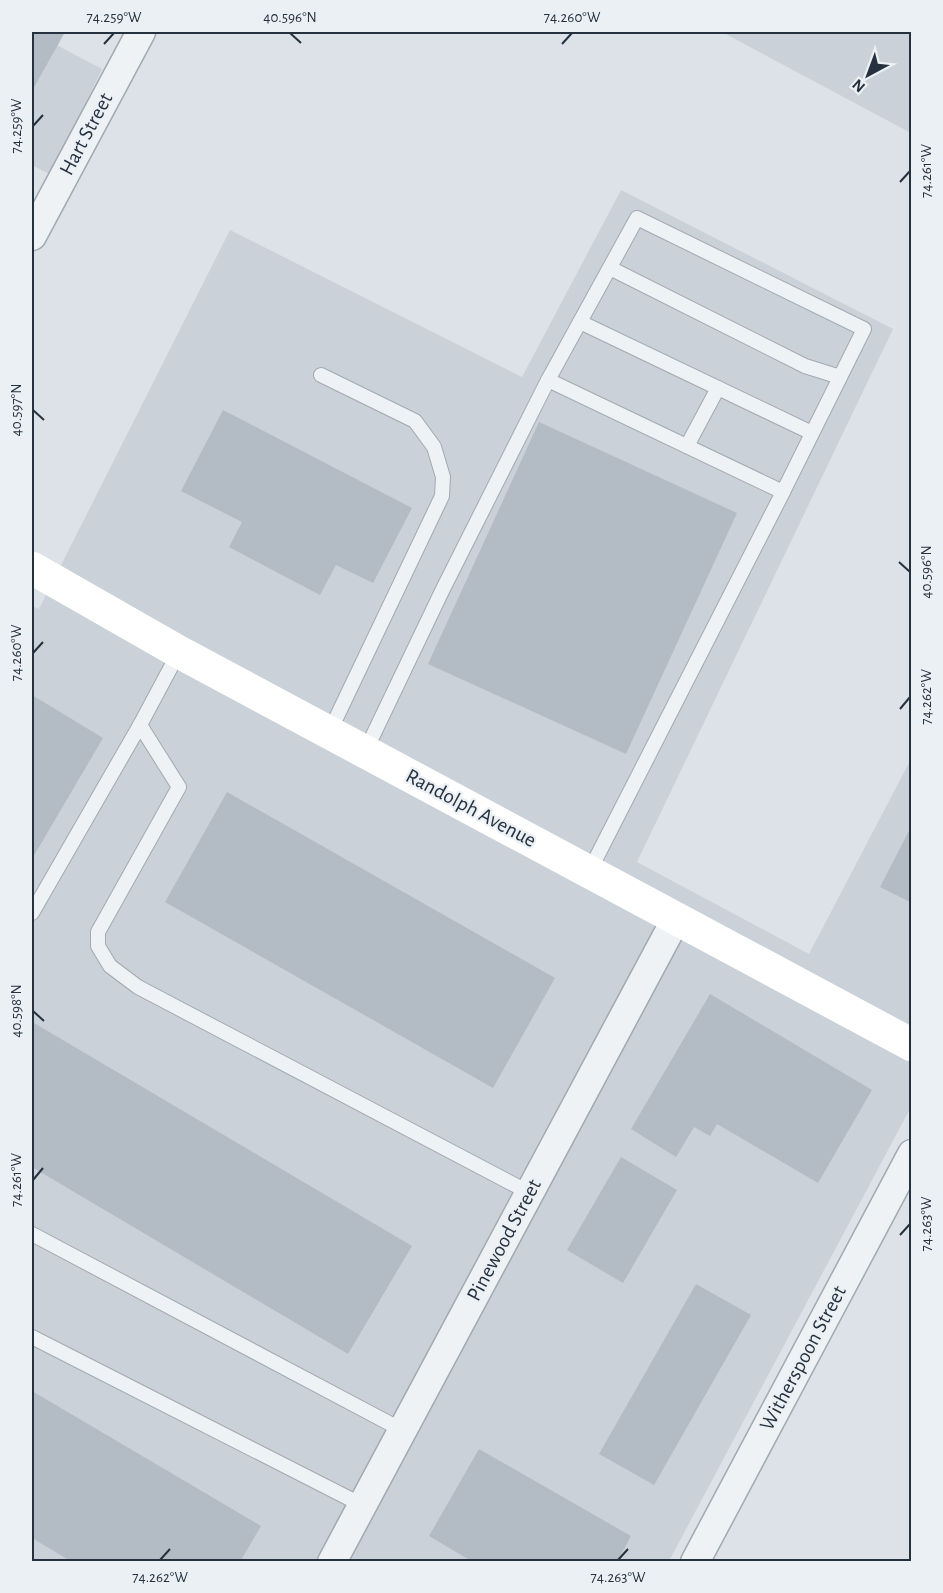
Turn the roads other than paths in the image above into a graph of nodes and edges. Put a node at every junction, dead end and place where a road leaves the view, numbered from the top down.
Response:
1 (141, 32) edge
2 (32, 236) edge
3 (609, 268) junction
4 (580, 322) junction
5 (321, 375) dead end
6 (840, 377) junction
7 (548, 380) junction
8 (718, 388) junction
9 (812, 433) junction
10 (687, 446) junction
11 (783, 492) junction
12 (32, 568) edge
13 (179, 652) junction
14 (140, 725) junction
15 (329, 733) junction
16 (365, 752) junction
17 (589, 872) junction
18 (32, 913) edge
19 (676, 919) junction
20 (912, 1046) edge
21 (912, 1154) edge
22 (530, 1193) junction
23 (32, 1234) edge
24 (32, 1337) edge
25 (402, 1430) junction
26 (362, 1505) junction
27 (332, 1562) edge
28 (695, 1562) edge

1 - 2 street, Hart Street
3 - 4 lane
3 - 6 lane
3 - 6 lane
4 - 7 lane
4 - 8 lane
5 - 15 lane
6 - 9 lane
7 - 10 lane
7 - 16 lane
8 - 9 lane
8 - 10 lane
9 - 11 lane
10 - 11 lane
11 - 17 lane
12 - 13 main road, Randolph Avenue
13 - 14 lane
13 - 15 main road, Randolph Avenue
14 - 18 lane
14 - 22 lane
15 - 16 main road, Randolph Avenue
16 - 17 main road, Randolph Avenue
17 - 19 main road, Randolph Avenue
19 - 20 main road, Randolph Avenue
19 - 22 street, Pinewood Street
21 - 28 street, Witherspoon Street
22 - 25 street, Pinewood Street
23 - 25 lane
24 - 26 lane
25 - 26 street, Pinewood Street
26 - 27 street, Pinewood Street

